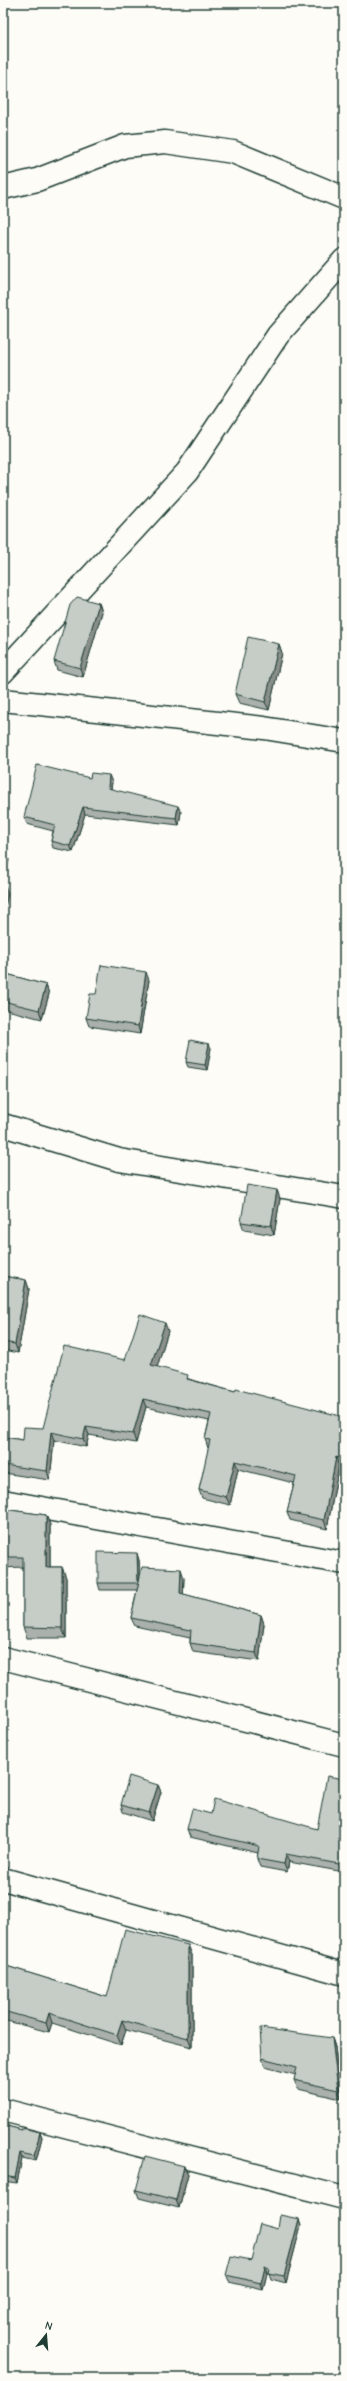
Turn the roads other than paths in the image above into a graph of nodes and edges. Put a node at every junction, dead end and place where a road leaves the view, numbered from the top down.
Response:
1 (3, 188) edge
2 (344, 198) edge
3 (344, 260) edge
4 (3, 672) edge
5 (3, 700) edge
6 (344, 741) edge
7 (4, 1129) edge
8 (344, 1196) edge
9 (3, 1501) edge
10 (344, 1563) edge
11 (3, 1658) edge
12 (344, 1745) edge
13 (3, 1879) edge
14 (344, 1974) edge
15 (3, 2110) edge
16 (344, 2198) edge

1 - 2 street
3 - 4 street
5 - 6 street
7 - 8 street
9 - 10 street
11 - 12 street
13 - 14 street
15 - 16 street

